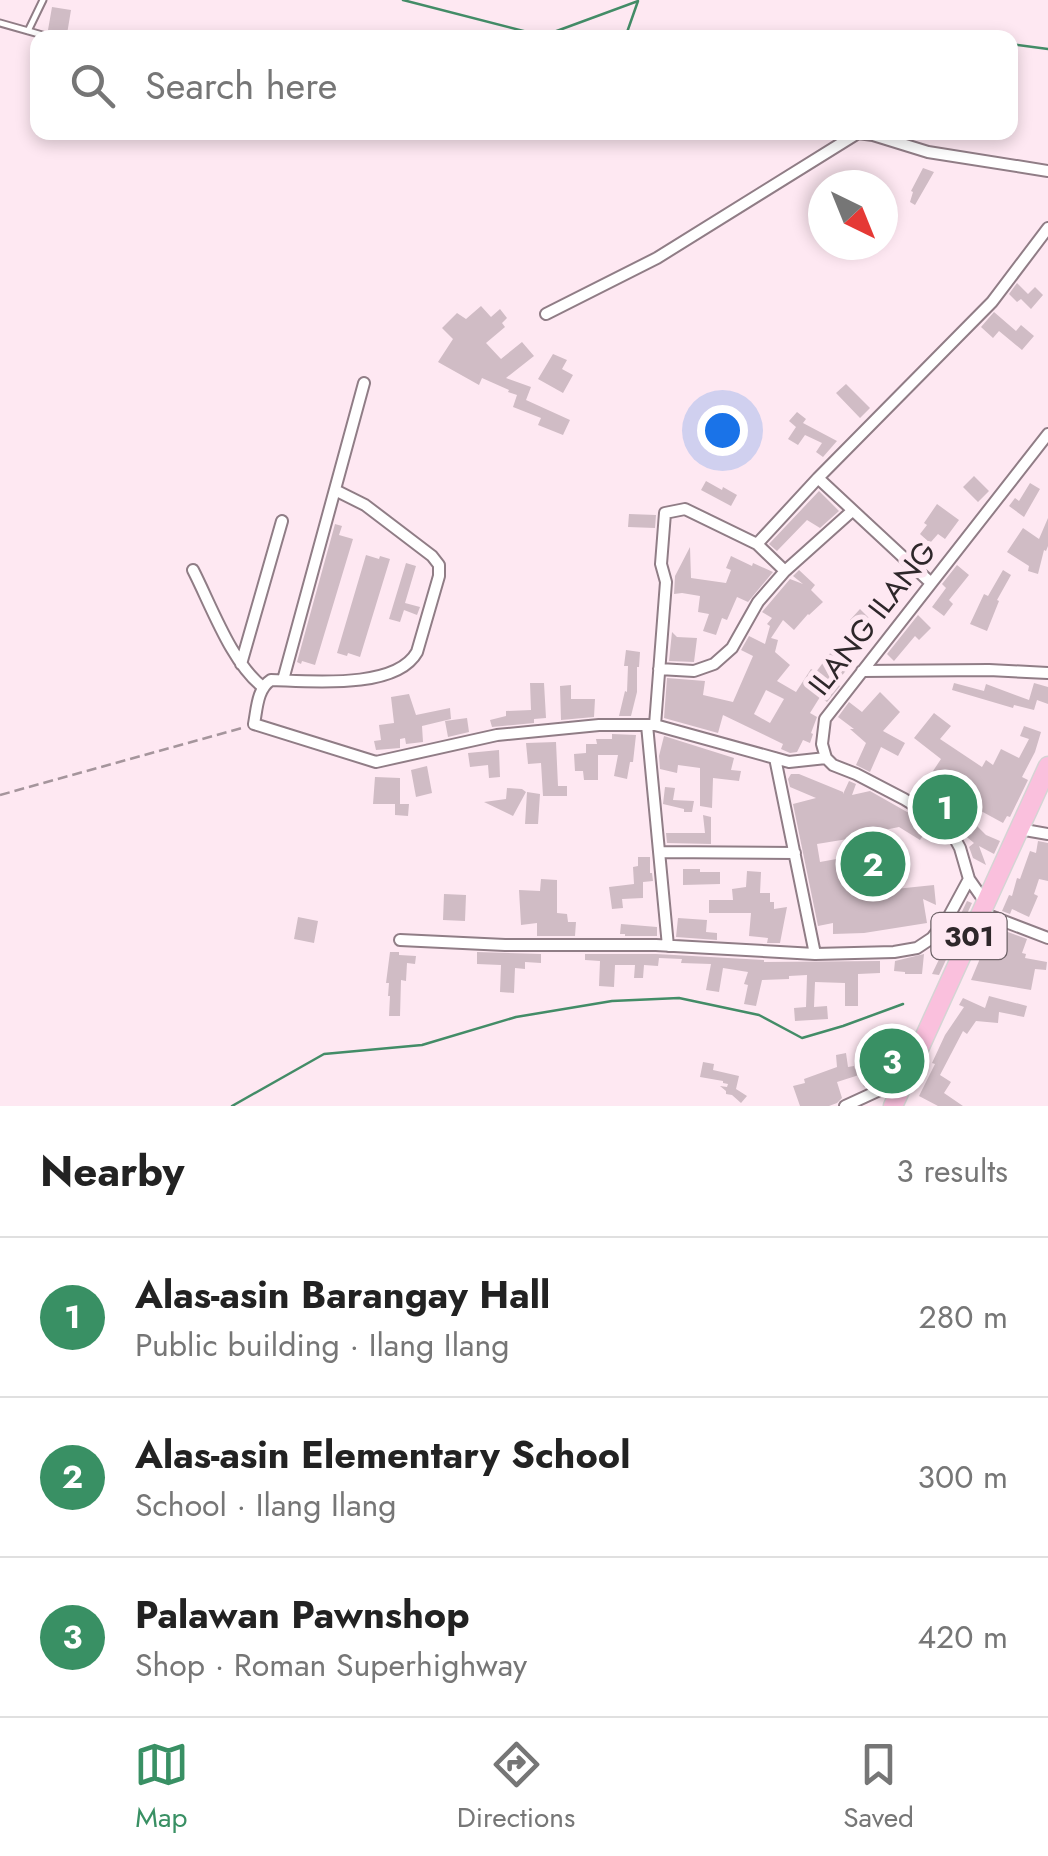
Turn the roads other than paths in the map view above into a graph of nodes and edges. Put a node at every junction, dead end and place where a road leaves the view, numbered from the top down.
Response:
1 (43, 0) edge
2 (0, 23) edge
3 (28, 31) joint
4 (847, 140) edge
5 (884, 140) edge
6 (1048, 171) edge
7 (1048, 228) edge
8 (546, 314) dead end
9 (364, 384) dead end
10 (1048, 434) edge
11 (818, 478) junction
12 (335, 490) junction
13 (852, 512) junction
14 (282, 520) dead end
15 (757, 544) junction
16 (194, 570) dead end
17 (785, 571) junction
18 (931, 584) junction
19 (240, 664) junction
20 (659, 669) junction
21 (862, 671) junction
22 (1048, 673) edge
23 (283, 680) junction
24 (263, 687) junction
25 (651, 725) junction
26 (776, 758) junction
27 (826, 758) junction
28 (1048, 767) edge
29 (1019, 829) junction
30 (1048, 834) edge
31 (659, 852) junction
32 (796, 852) junction
33 (969, 879) junction
34 (982, 907) junction
35 (1048, 938) edge
36 (400, 940) dead end
37 (668, 946) junction
38 (815, 954) junction
39 (896, 1098) edge
40 (844, 1106) edge

1 - 3 lane
2 - 3 lane
4 - 8 street
5 - 6 street
7 - 11 street
9 - 12 street
10 - 18 street, ILANG ILANG
11 - 13 street
11 - 15 street
12 - 23 street
12 - 23 street
13 - 17 street
13 - 18 street
14 - 19 street
15 - 17 street
15 - 20 street
16 - 19 street
17 - 20 street
18 - 21 street, ILANG ILANG
19 - 24 street
20 - 25 street
21 - 22 street
21 - 27 street, ILANG ILANG
23 - 24 street
24 - 25 street
25 - 26 street
25 - 31 street
26 - 27 street
26 - 32 street
27 - 33 street
28 - 29 main road, 301
29 - 30 street
29 - 34 main road, 301
31 - 32 street
31 - 37 street
32 - 38 street
33 - 34 street
33 - 38 street
34 - 35 street
34 - 39 main road, 301
36 - 37 street
37 - 38 street
39 - 40 street

